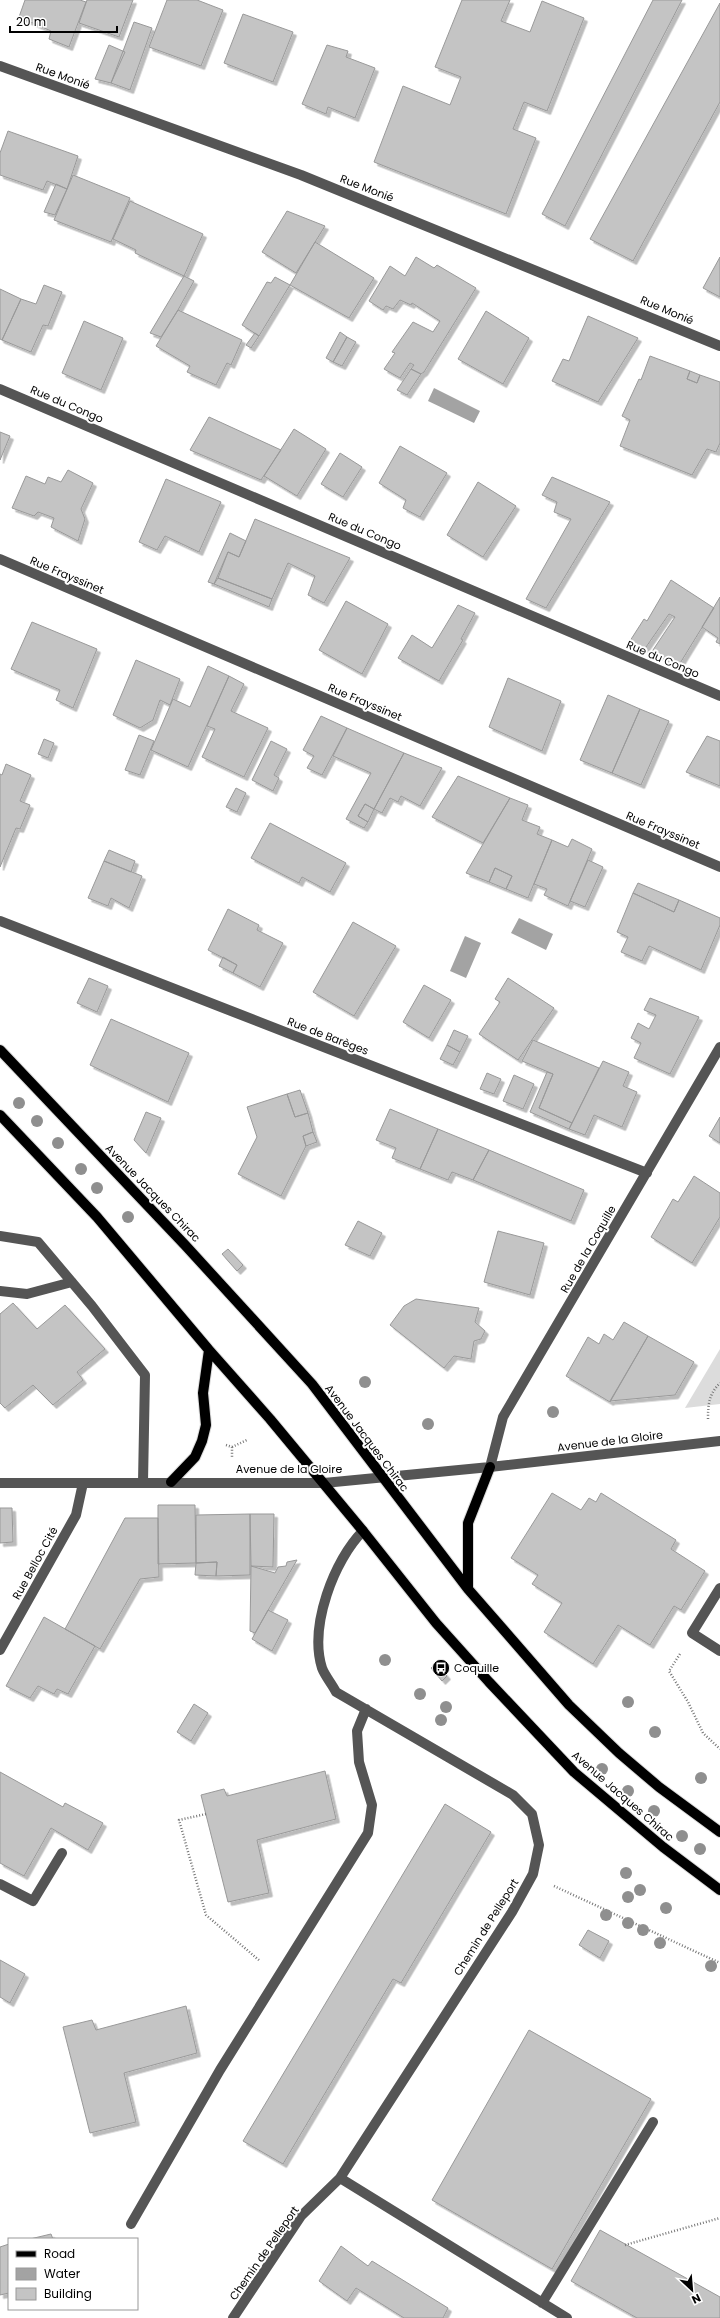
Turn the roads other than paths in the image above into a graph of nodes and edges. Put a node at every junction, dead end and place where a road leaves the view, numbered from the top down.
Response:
1 (0, 66) edge
2 (720, 346) edge
3 (0, 389) edge
4 (0, 560) edge
5 (720, 696) edge
6 (720, 867) edge
7 (0, 921) edge
8 (720, 1048) edge
9 (0, 1050) edge
10 (0, 1115) edge
11 (647, 1173) junction
12 (0, 1236) edge
13 (72, 1282) junction
14 (0, 1291) edge
15 (209, 1350) junction
16 (720, 1441) edge
17 (490, 1467) junction
18 (383, 1478) junction
19 (144, 1482) junction
20 (171, 1482) junction
21 (0, 1483) edge
22 (83, 1483) junction
23 (324, 1483) junction
24 (363, 1531) junction
25 (720, 1588) edge
26 (468, 1589) junction
27 (0, 1650) edge
28 (720, 1651) edge
29 (366, 1709) junction
30 (720, 1832) edge
31 (62, 1853) dead end
32 (0, 1884) edge
33 (720, 1890) edge
34 (653, 2122) dead end
35 (340, 2178) junction
36 (131, 2224) dead end
37 (542, 2303) junction
38 (233, 2318) edge
39 (567, 2318) edge

1 - 2 street, Rue Monié
3 - 5 street, Rue du Congo
4 - 6 street, Rue Frayssinet
7 - 11 street, Rue de Barèges
8 - 11 street, Rue de la Coquille
9 - 18 main road, Avenue Jacques Chirac
10 - 15 main road, Avenue Jacques Chirac
11 - 17 street, Rue de la Coquille
12 - 13 street
13 - 14 street
13 - 19 street
15 - 20 main road
15 - 23 main road, Avenue Jacques Chirac
16 - 17 street, Avenue de la Gloire
17 - 18 street, Avenue de la Gloire
17 - 26 main road
18 - 23 street, Avenue de la Gloire
18 - 26 main road, Avenue Jacques Chirac
19 - 20 street, Avenue de la Gloire
19 - 22 street, Avenue de la Gloire
20 - 23 street, Avenue de la Gloire
21 - 22 street, Avenue de la Gloire
22 - 27 street, Rue Belloc Cité
23 - 24 main road, Avenue Jacques Chirac
24 - 29 street, Chemin de Pelleport
24 - 33 main road, Avenue Jacques Chirac
25 - 28 street
26 - 30 main road, Avenue Jacques Chirac
29 - 35 street, Chemin de Pelleport
29 - 36 street
31 - 32 street
34 - 37 street
35 - 37 street
35 - 38 street, Chemin de Pelleport
37 - 39 street

